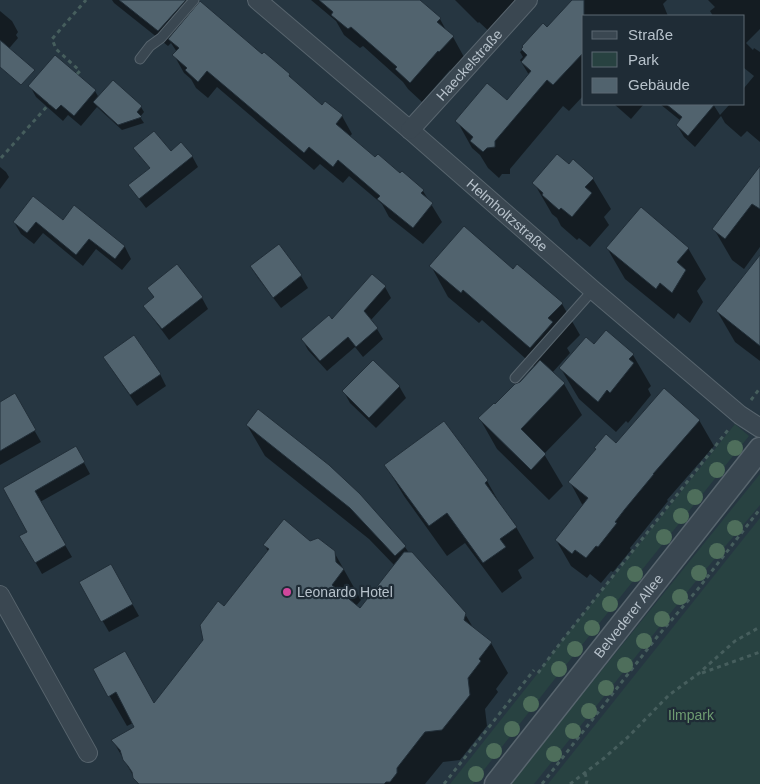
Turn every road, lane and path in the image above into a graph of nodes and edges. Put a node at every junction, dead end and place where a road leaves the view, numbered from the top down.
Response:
1 (86, 0) edge
2 (194, 0) edge
3 (257, 0) edge
4 (528, 0) edge
5 (140, 59) dead end
6 (77, 74) dead end
7 (49, 104) dead end
8 (410, 130) junction
9 (2, 158) dead end
10 (594, 290) junction
11 (515, 378) dead end
12 (760, 388) edge
13 (740, 414) junction
14 (760, 428) edge
15 (760, 449) edge
16 (760, 509) edge
17 (0, 595) edge
18 (760, 626) edge
19 (760, 652) edge
20 (534, 670) dead end
21 (538, 673) dead end
22 (698, 674) junction
23 (88, 753) dead end
24 (585, 773) junction
25 (444, 784) edge
26 (496, 784) edge
27 (542, 784) edge
28 (570, 784) edge
29 (586, 784) edge

1 - 6 path
2 - 5 lane
3 - 8 street, Helmholtzstraße
4 - 8 street, Haeckelstraße
7 - 9 path
8 - 10 street, Helmholtzstraße
10 - 11 lane
10 - 13 street, Helmholtzstraße
12 - 13 path
13 - 14 street, Helmholtzstraße
13 - 21 path
15 - 26 street, Belvederer Allee
16 - 27 path
17 - 23 street
18 - 22 path
19 - 22 path
20 - 25 path
22 - 24 path
24 - 28 path
24 - 29 path

